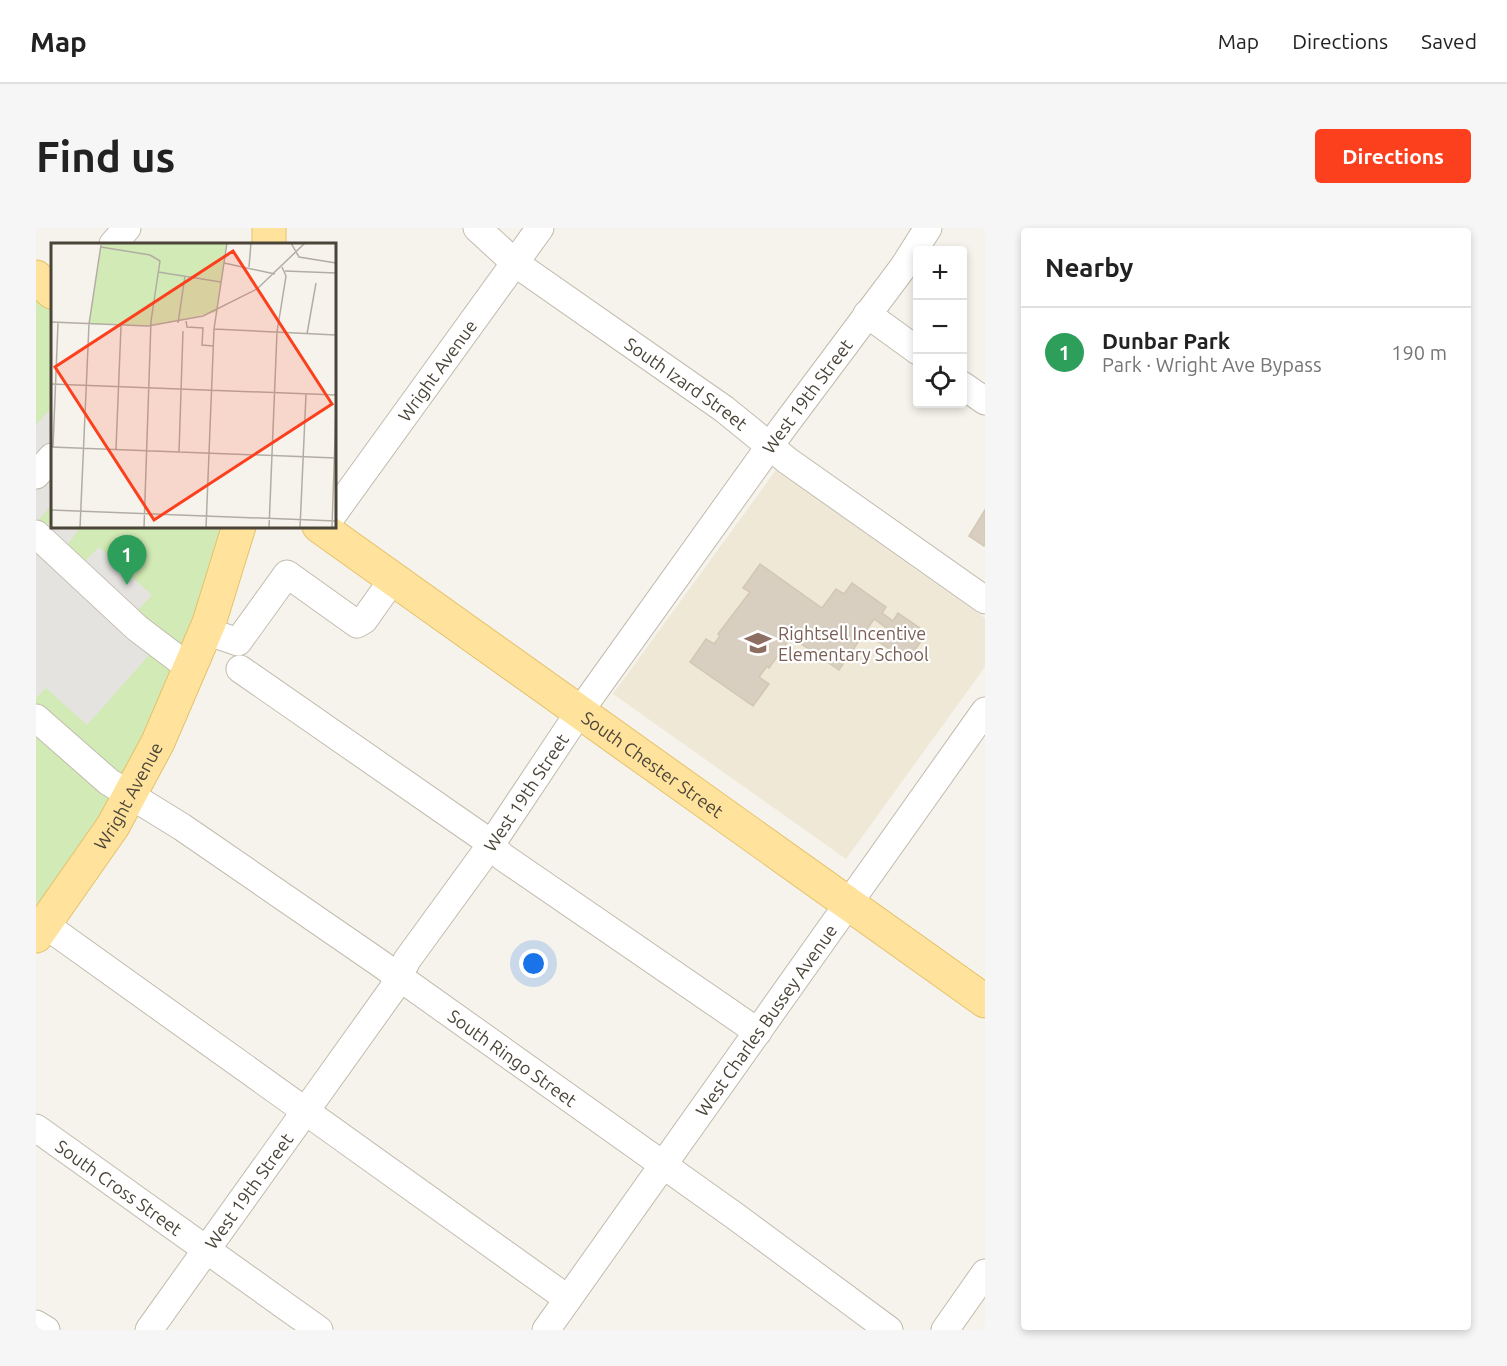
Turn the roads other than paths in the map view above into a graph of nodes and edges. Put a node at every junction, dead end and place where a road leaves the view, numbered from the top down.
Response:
1 (128, 228) edge
2 (477, 228) edge
3 (540, 228) edge
4 (928, 228) edge
5 (114, 243) edge
6 (515, 263) junction
7 (36, 277) edge
8 (51, 291) edge
9 (867, 314) junction
10 (913, 347) edge
11 (967, 387) edge
12 (985, 401) edge
13 (770, 447) junction
14 (51, 458) edge
15 (36, 475) edge
16 (336, 509) edge
17 (238, 528) edge
18 (330, 528) edge
19 (36, 534) edge
20 (393, 579) junction
21 (985, 600) edge
22 (199, 648) junction
23 (240, 669) dead end
24 (580, 711) junction
25 (985, 711) edge
26 (36, 718) edge
27 (130, 796) junction
28 (490, 846) junction
29 (847, 902) junction
30 (40, 930) edge
31 (398, 977) junction
32 (985, 1001) edge
33 (758, 1032) junction
34 (305, 1112) junction
35 (36, 1128) edge
36 (662, 1165) junction
37 (207, 1251) junction
38 (985, 1273) edge
39 (568, 1299) junction
40 (36, 1324) edge
41 (46, 1330) edge
42 (149, 1330) edge
43 (319, 1330) edge
44 (546, 1330) edge
45 (889, 1330) edge
46 (945, 1330) edge

1 - 5 street
2 - 6 street, South Izard Street
3 - 6 street, Wright Avenue
4 - 9 street, West 19th Street
6 - 13 street, South Izard Street
6 - 16 street, Wright Avenue
7 - 8 main road
9 - 10 street
9 - 13 street, West 19th Street
11 - 12 street
13 - 21 street, South Izard Street
13 - 24 street, West 19th Street
14 - 15 street
17 - 22 main road, Wright Avenue
18 - 20 main road, South Chester Street
19 - 22 street
20 - 22 street
20 - 24 main road, South Chester Street
22 - 27 main road, Wright Avenue
23 - 28 street
24 - 28 street, West 19th Street
24 - 29 main road, South Chester Street
25 - 29 street, West Charles Bussey Avenue
26 - 27 street, South Ringo Street
27 - 30 main road, Wright Avenue
27 - 31 street, South Ringo Street
28 - 31 street, West 19th Street
28 - 33 street
29 - 32 main road, South Chester Street
29 - 33 street, West Charles Bussey Avenue
30 - 34 street
31 - 34 street, West 19th Street
31 - 36 street, South Ringo Street
33 - 36 street, West Charles Bussey Avenue
34 - 37 street, West 19th Street
34 - 39 street
35 - 37 street, South Cross Street
36 - 39 street, West Charles Bussey Avenue
36 - 45 street, South Ringo Street
37 - 42 street, West 19th Street
37 - 43 street, South Cross Street
38 - 46 street
39 - 44 street, West Charles Bussey Avenue
40 - 41 street

